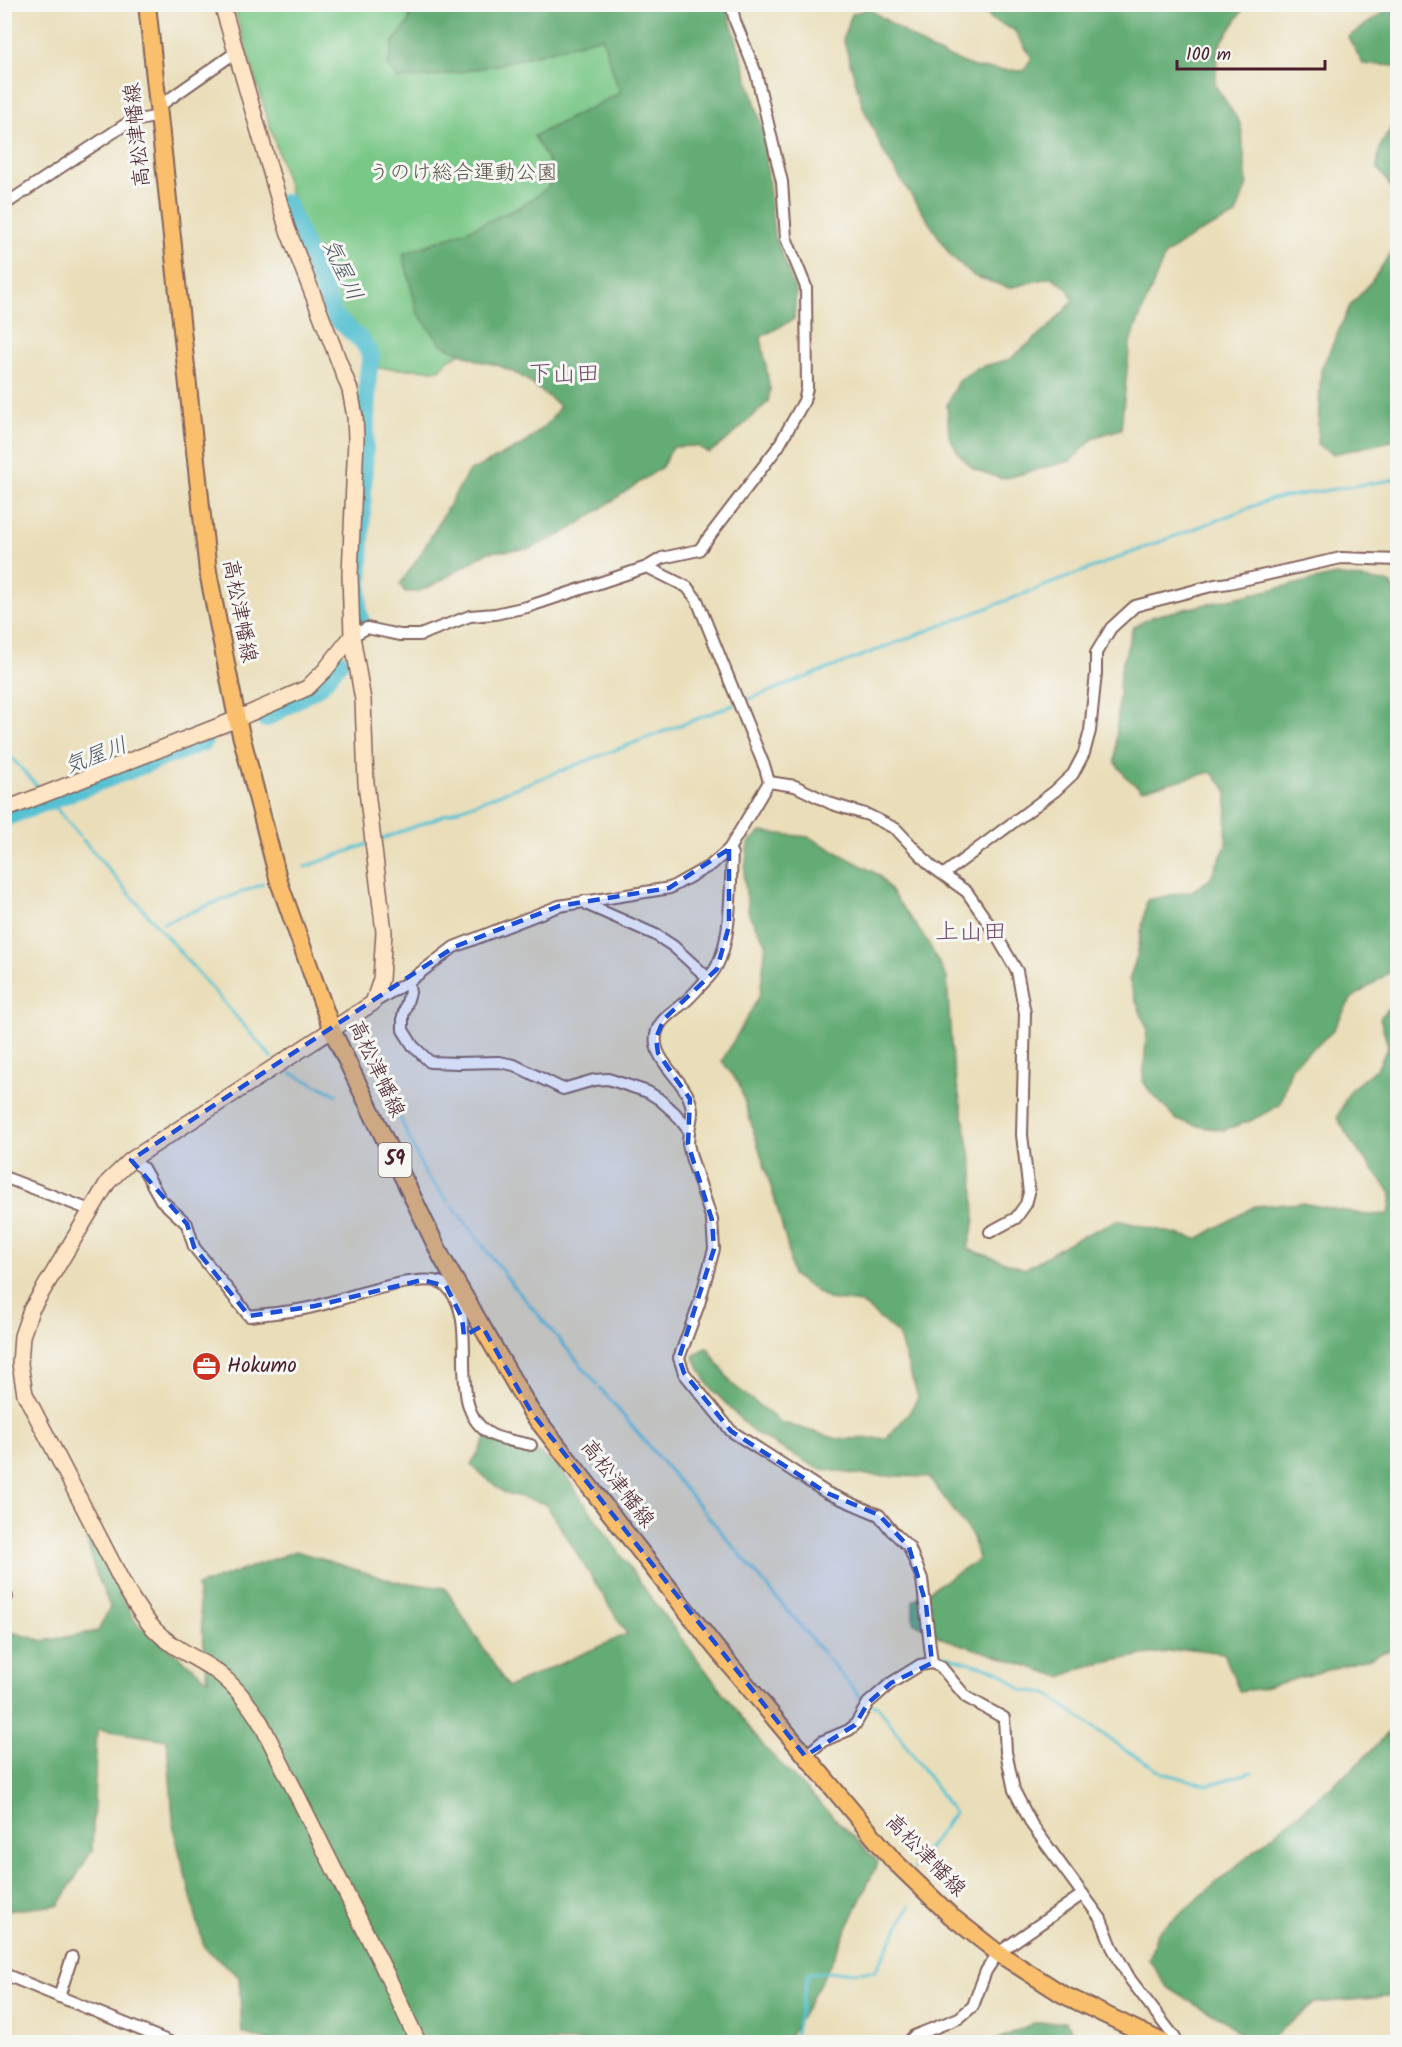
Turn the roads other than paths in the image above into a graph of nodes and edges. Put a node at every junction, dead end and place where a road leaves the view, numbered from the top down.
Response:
1 (147, 4) edge
2 (222, 4) edge
3 (731, 4) edge
4 (236, 52) junction
5 (158, 112) junction
6 (4, 205) edge
7 (1398, 560) edge
8 (647, 567) junction
9 (352, 636) junction
10 (237, 719) junction
11 (769, 782) junction
12 (4, 810) edge
13 (729, 849) junction
14 (944, 874) junction
15 (585, 901) junction
16 (708, 978) junction
17 (408, 982) junction
18 (373, 1003) junction
19 (332, 1030) junction
20 (689, 1131) junction
21 (131, 1160) junction
22 (4, 1177) edge
23 (90, 1210) junction
24 (990, 1232) dead end
25 (482, 1326) junction
26 (464, 1336) junction
27 (531, 1445) dead end
28 (932, 1663) junction
29 (805, 1756) junction
30 (1083, 1894) junction
31 (998, 1953) junction
32 (72, 1957) dead end
33 (4, 1974) edge
34 (59, 1997) junction
35 (170, 2043) edge
36 (418, 2043) edge
37 (908, 2043) edge
38 (1162, 2043) edge
39 (1174, 2043) edge

1 - 5 main road, 高松津幡線 / 59
2 - 4 street
3 - 8 street
4 - 5 street
4 - 9 street
5 - 6 street
5 - 10 main road, 高松津幡線 / 59
7 - 14 street
8 - 9 street
8 - 11 street
9 - 10 street
9 - 18 street
10 - 12 street
10 - 19 main road, 高松津幡線 / 59
11 - 13 street
11 - 14 street
13 - 15 street
13 - 16 street
14 - 24 street
15 - 16 street
15 - 17 street
16 - 20 street
17 - 18 street
17 - 20 street
18 - 19 street
19 - 21 street
19 - 25 main road, 高松津幡線 / 59
20 - 28 street
21 - 23 street
21 - 26 street
22 - 23 street
23 - 36 street
25 - 26 street
25 - 29 main road, 高松津幡線 / 59
26 - 27 street
28 - 29 street
28 - 30 street
29 - 31 main road, 高松津幡線 / 59
30 - 31 street
30 - 39 street
31 - 37 street
31 - 38 main road, 高松津幡線 / 59
32 - 34 street
33 - 34 street
34 - 35 street

